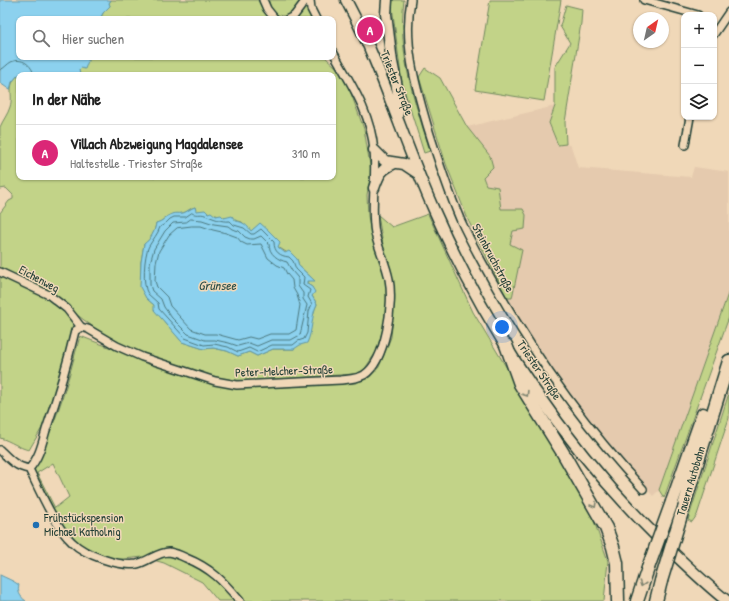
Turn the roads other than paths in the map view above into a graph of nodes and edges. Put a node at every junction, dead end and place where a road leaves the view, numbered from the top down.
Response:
1 (263, 0) edge
2 (306, 0) edge
3 (310, 0) edge
4 (346, 0) edge
5 (387, 0) edge
6 (410, 0) edge
7 (644, 0) edge
8 (687, 12) edge
9 (729, 12) edge
10 (272, 16) edge
11 (294, 16) edge
12 (314, 16) edge
13 (717, 20) edge
14 (722, 22) junction
15 (717, 30) edge
16 (336, 57) edge
17 (334, 60) edge
18 (342, 68) junction
19 (397, 117) junction
20 (689, 120) edge
21 (685, 145) dead end
22 (374, 150) junction
23 (394, 163) junction
24 (419, 174) junction
25 (374, 188) junction
26 (0, 272) edge
27 (81, 327) junction
28 (506, 345) junction
29 (729, 361) edge
30 (721, 384) junction
31 (0, 450) edge
32 (29, 469) junction
33 (643, 489) dead end
34 (240, 601) edge
35 (618, 601) edge
36 (637, 601) edge
37 (656, 601) edge
38 (727, 601) edge

1 - 10 street
2 - 11 street
3 - 12 street
4 - 19 main road, Triester Straße
5 - 19 main road
6 - 33 street, Steinbruchstraße
7 - 8 street
9 - 14 street
13 - 14 street
14 - 15 street
16 - 18 street, Peter-Melcher-Straße
17 - 18 street, Peter-Melcher-Straße
18 - 22 street, Peter-Melcher-Straße
19 - 24 main road, Triester Straße
20 - 21 street
22 - 23 main road
22 - 25 street, Peter-Melcher-Straße
23 - 24 main road
23 - 25 main road
24 - 28 main road, Triester Straße
25 - 27 street, Peter-Melcher-Straße
26 - 27 street, Eichenweg
27 - 32 street
28 -> 35 highway
28 - 38 main road, Triester Straße
29 - 30 highway, Tauern Autobahn
30 -> 36 highway, bridge
30 - 37 highway, Tauern Autobahn, bridge
31 - 32 street
32 - 34 street

